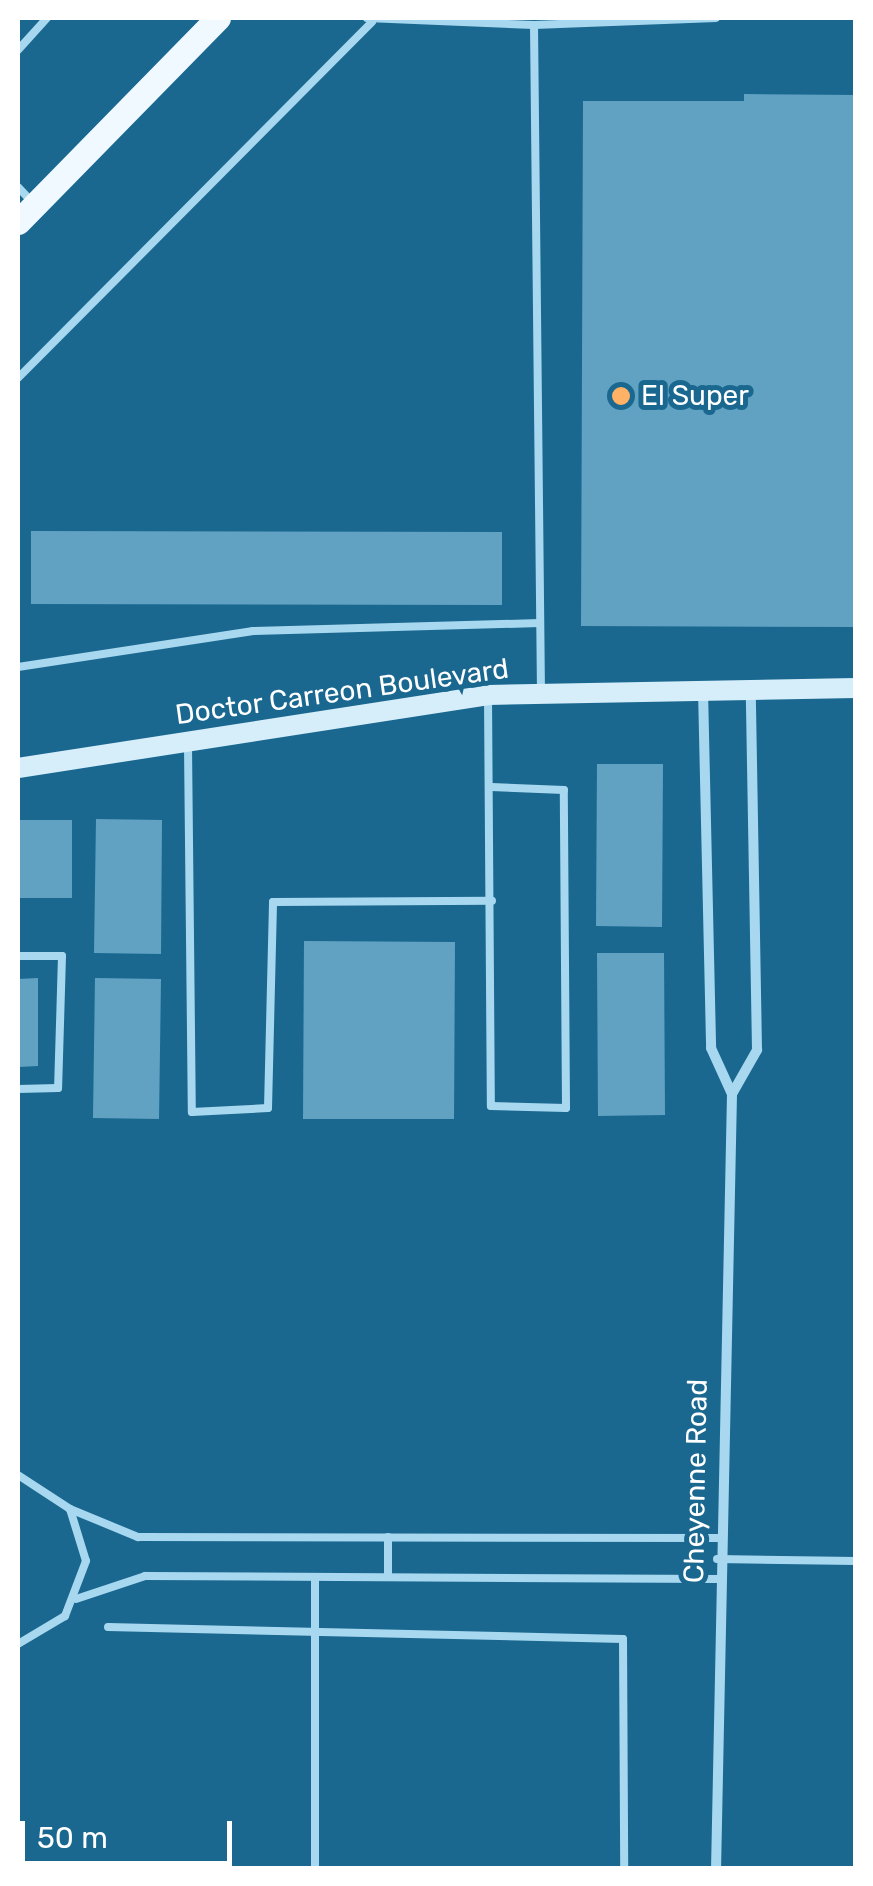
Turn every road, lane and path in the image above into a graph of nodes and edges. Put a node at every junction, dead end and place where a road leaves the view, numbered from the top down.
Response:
1 (47, 18) edge
2 (716, 18) edge
3 (212, 19) edge
4 (370, 20) edge
5 (426, 21) edge
6 (534, 25) junction
7 (18, 50) edge
8 (18, 187) edge
9 (27, 214) edge
10 (18, 378) edge
11 (540, 623) junction
12 (18, 667) edge
13 (856, 688) edge
14 (703, 690) junction
15 (751, 690) junction
16 (541, 692) junction
17 (488, 695) junction
18 (188, 741) junction
19 (18, 768) edge
20 (491, 787) junction
21 (492, 901) junction
22 (18, 956) edge
23 (18, 1089) edge
24 (732, 1094) junction
25 (18, 1474) edge
26 (70, 1509) junction
27 (388, 1537) junction
28 (717, 1538) junction
29 (717, 1559) junction
30 (856, 1560) edge
31 (315, 1577) junction
32 (388, 1577) junction
33 (717, 1578) junction
34 (76, 1599) junction
35 (108, 1627) dead end
36 (315, 1639) junction
37 (18, 1644) edge
38 (315, 1868) edge
39 (624, 1868) edge
40 (716, 1868) edge

1 - 7 lane
2 - 6 lane
3 - 9 main road
4 - 5 lane
4 - 10 lane
5 - 6 lane
6 - 11 lane
8 - 9 lane
11 - 12 lane
11 - 16 lane
13 - 15 main road, Doctor Carreon Boulevard
14 - 15 main road, Doctor Carreon Boulevard
14 - 16 main road, Doctor Carreon Boulevard
14 - 24 street, Cheyenne Road
15 - 24 street, Cheyenne Road
16 - 17 main road, Doctor Carreon Boulevard
17 - 18 main road, Doctor Carreon Boulevard
17 - 20 lane
18 - 19 main road, Doctor Carreon Boulevard
18 - 21 lane
20 - 21 lane
20 - 21 lane
22 - 23 lane
24 - 28 street, Cheyenne Road
25 - 26 lane
26 - 27 lane
26 - 34 lane
27 - 28 lane
27 - 32 lane
28 - 29 street, Cheyenne Road
29 - 30 lane
29 - 33 street, Cheyenne Road
31 - 32 lane
31 - 34 lane
31 - 36 lane
32 - 33 lane
33 - 40 street, Cheyenne Road
34 - 37 lane
35 - 36 lane
36 - 38 lane
36 - 39 lane

